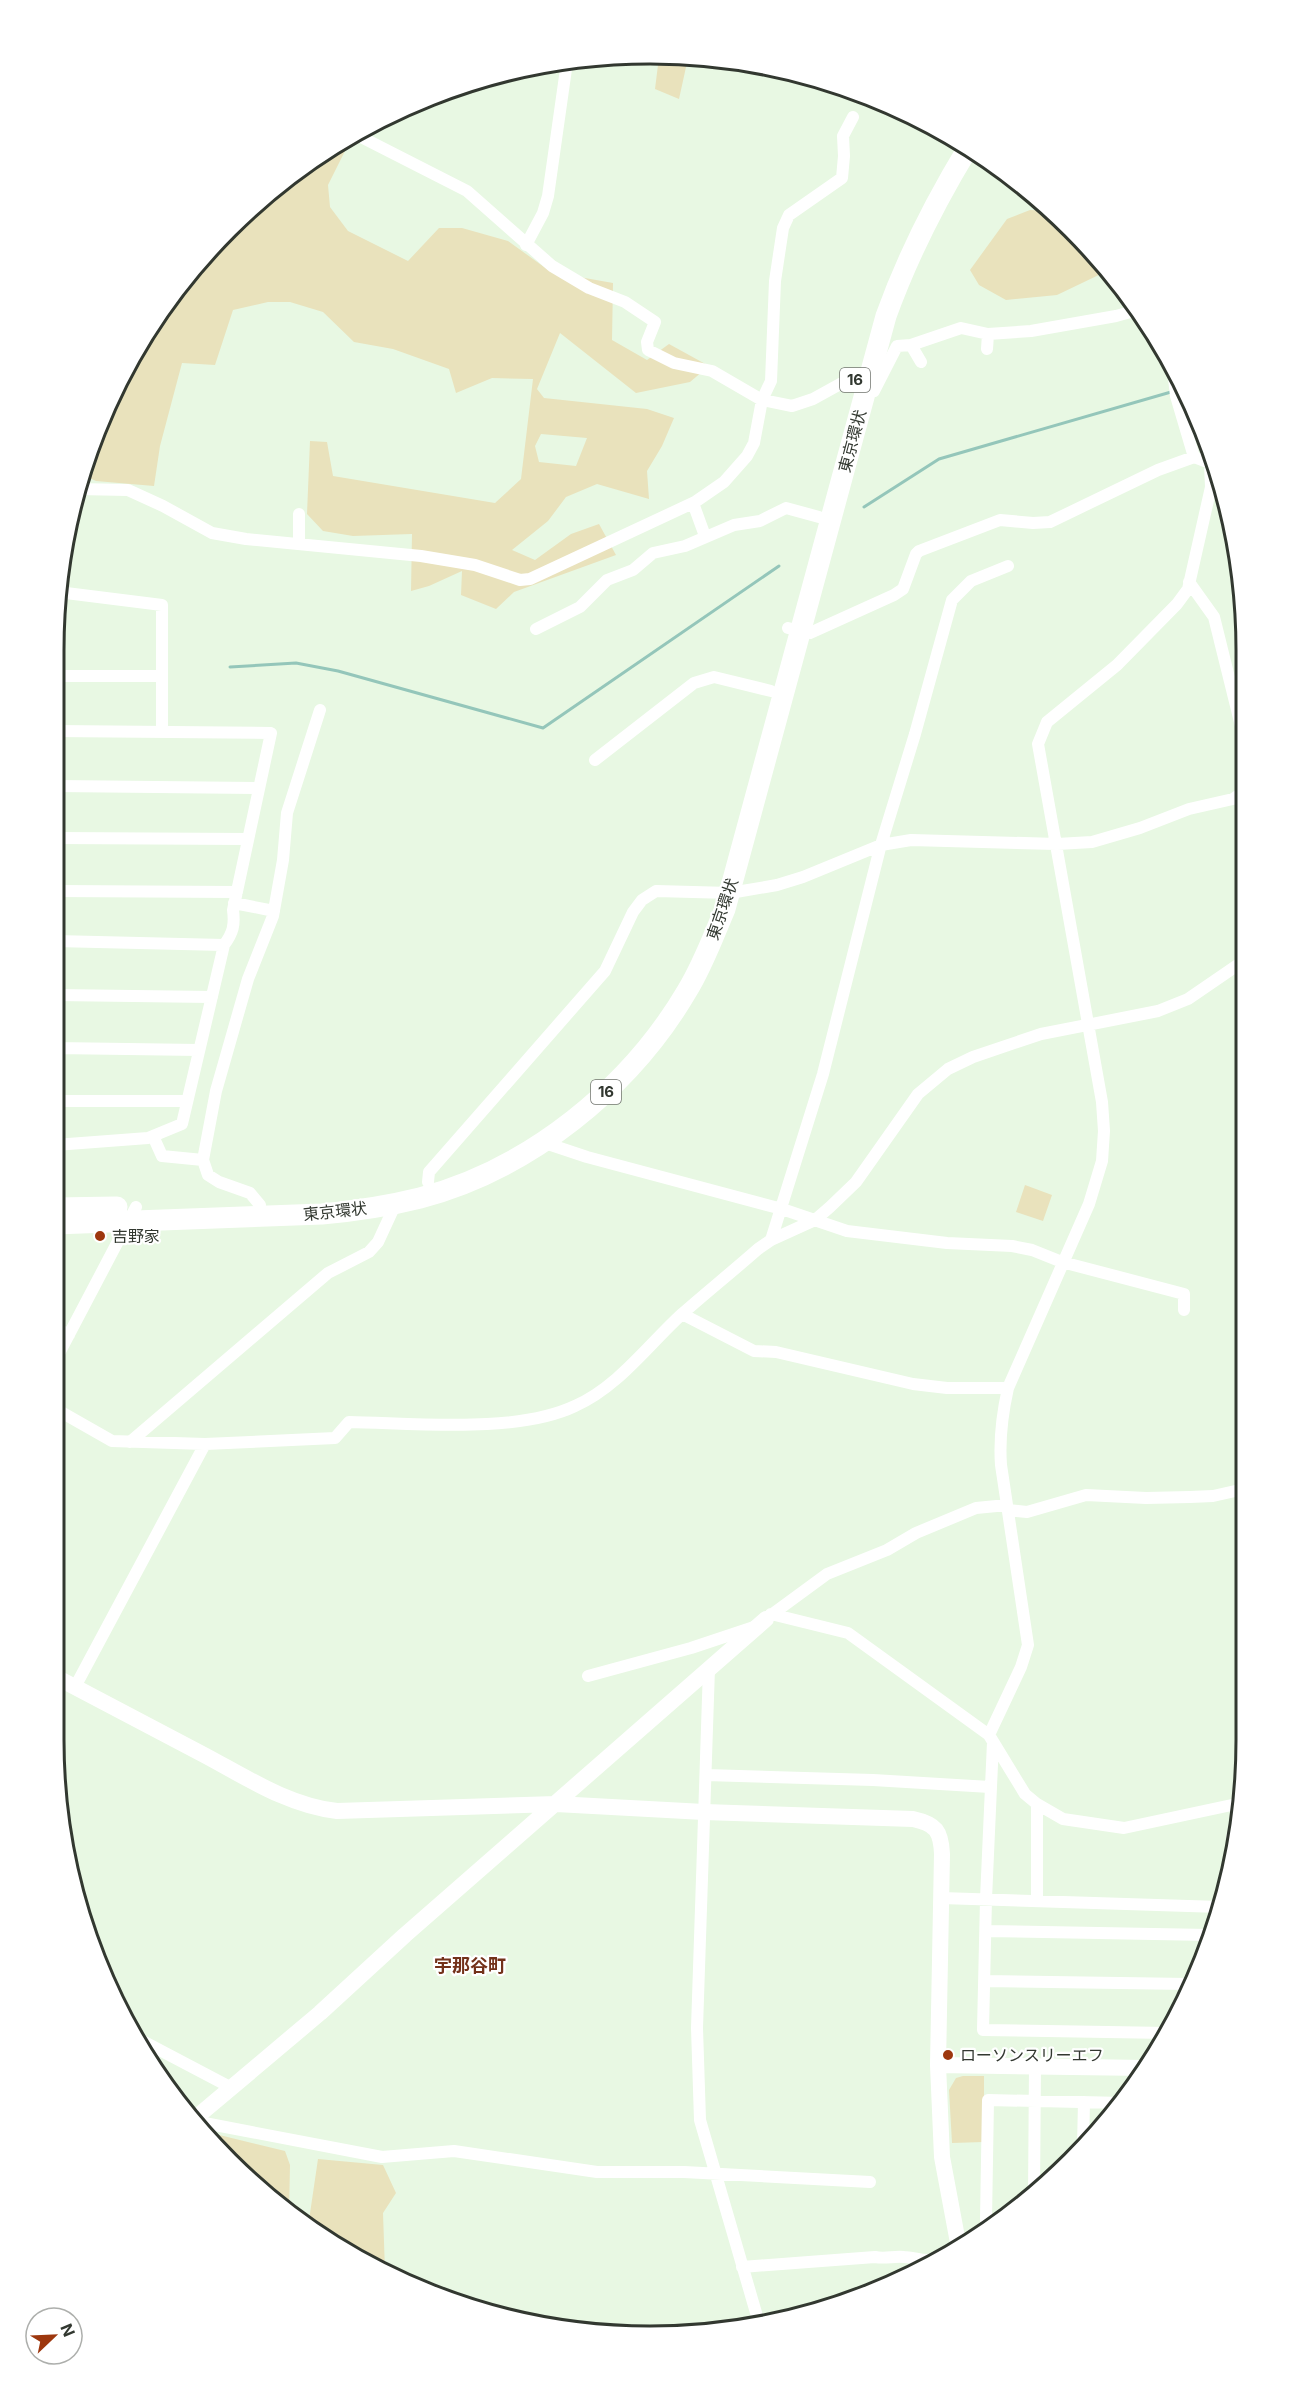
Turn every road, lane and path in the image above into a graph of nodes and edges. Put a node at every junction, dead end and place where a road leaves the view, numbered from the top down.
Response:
1 (566, 71) edge
2 (853, 117) dead end
3 (365, 139) edge
4 (952, 148) edge
5 (963, 156) edge
6 (526, 245) junction
7 (1128, 313) edge
8 (988, 334) junction
9 (911, 345) junction
10 (987, 349) dead end
11 (921, 362) dead end
12 (859, 387) junction
13 (1177, 396) edge
14 (762, 400) junction
15 (1194, 457) junction
16 (1204, 461) edge
17 (1211, 483) edge
18 (87, 489) edge
19 (693, 503) junction
20 (300, 514) dead end
21 (819, 518) junction
22 (705, 536) junction
23 (299, 544) junction
24 (1008, 566) dead end
25 (1189, 582) junction
26 (68, 593) edge
27 (536, 629) dead end
28 (794, 629) junction
29 (64, 676) edge
30 (162, 676) junction
31 (771, 691) junction
32 (1236, 706) edge
33 (320, 710) dead end
34 (64, 731) edge
35 (162, 732) junction
36 (595, 760) dead end
37 (64, 786) edge
38 (258, 788) junction
39 (1236, 798) edge
40 (64, 838) edge
41 (247, 839) junction
42 (1057, 844) junction
43 (881, 845) junction
44 (64, 891) edge
45 (723, 893) junction
46 (235, 897) junction
47 (274, 911) junction
48 (64, 941) edge
49 (224, 945) junction
50 (1236, 966) edge
51 (64, 995) edge
52 (212, 997) junction
53 (1088, 1024) junction
54 (64, 1048) edge
55 (199, 1050) junction
56 (64, 1101) edge
57 (187, 1101) junction
58 (153, 1136) junction
59 (542, 1142) junction
60 (64, 1144) edge
61 (203, 1160) junction
62 (428, 1182) junction
63 (396, 1203) junction
64 (260, 1205) junction
65 (64, 1209) edge
66 (782, 1209) junction
67 (133, 1214) junction
68 (815, 1220) junction
69 (64, 1223) edge
70 (771, 1240) junction
71 (1062, 1262) junction
72 (1184, 1310) dead end
73 (682, 1314) junction
74 (64, 1332) edge
75 (69, 1335) junction
76 (64, 1344) edge
77 (1008, 1388) junction
78 (64, 1414) edge
79 (130, 1442) junction
80 (205, 1444) junction
81 (1236, 1491) edge
82 (1008, 1507) junction
83 (766, 1619) junction
84 (709, 1668) junction
85 (588, 1676) dead end
86 (64, 1681) edge
87 (75, 1687) junction
88 (991, 1739) junction
89 (706, 1774) junction
90 (990, 1787) junction
91 (556, 1804) junction
92 (1037, 1804) junction
93 (1231, 1805) edge
94 (704, 1812) junction
95 (941, 1898) junction
96 (986, 1899) junction
97 (1037, 1901) junction
98 (1211, 1907) edge
99 (986, 1930) junction
100 (1202, 1935) edge
101 (985, 1980) junction
102 (1182, 1984) edge
103 (1157, 2033) edge
104 (151, 2045) edge
105 (938, 2065) junction
106 (1035, 2066) junction
107 (1135, 2068) edge
108 (231, 2087) junction
109 (1036, 2101) junction
110 (1084, 2102) junction
111 (1109, 2103) edge
112 (201, 2115) edge
113 (208, 2124) edge
114 (1083, 2133) edge
115 (716, 2175) junction
116 (1034, 2181) edge
117 (870, 2182) dead end
118 (986, 2219) edge
119 (956, 2239) edge
120 (918, 2260) edge
121 (742, 2267) junction
122 (757, 2315) edge

1 - 6 street
2 - 14 street
3 - 6 street
4 - 12 highway, 東京環状 / 16
5 - 12 highway, 東京環状 / 16
6 - 14 street
7 - 8 street
8 - 9 street
8 - 10 street
9 - 11 street
9 - 12 street
12 - 14 street
12 - 21 highway, 東京環状 / 16
12 - 28 highway, 東京環状 / 16
13 - 15 street
14 - 19 street
15 - 16 street
15 - 28 street
17 - 25 street
18 - 23 street
19 - 22 street
19 - 23 street
20 - 23 street
21 - 22 street
21 - 28 highway, 東京環状 / 16
22 - 27 street
24 - 43 street
25 - 32 street
25 - 42 street
26 - 30 street
28 - 31 highway, 東京環状 / 16
28 - 45 highway, 東京環状 / 16
29 - 30 street
30 - 35 street
31 - 36 street
31 - 45 highway, 東京環状 / 16
33 - 47 street
34 - 35 street
35 - 38 street
37 - 38 street
38 - 41 street
39 - 42 street
40 - 41 street
41 - 46 street
42 - 43 street
42 - 53 street
43 - 45 street
43 - 66 street
44 - 46 street
45 - 59 highway, 東京環状 / 16
45 - 62 highway, 東京環状 / 16
45 - 62 street
46 - 47 street
46 - 49 street
47 - 61 street
48 - 49 street
49 - 52 street
50 - 53 street
51 - 52 street
52 - 55 street
53 - 68 street
53 - 71 street
54 - 55 street
55 - 57 street
56 - 57 street
57 - 58 street
58 - 60 street
58 - 61 street
59 - 63 highway, 東京環状 / 16
59 - 66 street
61 - 64 street
62 - 64 highway, 東京環状 / 16
63 - 67 highway, 東京環状 / 16
63 - 79 street
64 - 67 highway, 東京環状 / 16
65 - 67 highway, 東京環状 / 16
66 - 68 street
66 - 70 street
67 - 69 highway, 東京環状 / 16
67 - 75 street
68 - 70 street
68 - 71 street
70 - 73 street
71 - 72 street
71 - 77 street
73 - 77 street
73 - 80 street
74 - 75 street
75 - 76 street
77 - 82 street
78 - 79 street
79 - 80 street
80 - 87 street
81 - 82 street
82 - 83 street
82 - 88 street
83 - 84 street
83 - 85 street
83 - 88 street
84 - 89 street
84 - 91 street
86 - 87 street
87 - 91 street
88 - 90 street
88 - 92 street
89 - 90 street
89 - 94 street
90 - 96 street
91 - 94 street
91 - 108 street
92 - 93 street
92 - 97 street
94 - 95 street
94 - 115 street
95 - 96 street
95 - 105 street
96 - 97 street
96 - 99 street
97 - 98 street
99 - 100 street
99 - 101 street
101 - 102 street
101 - 103 street
104 - 108 street
105 - 106 street
105 - 119 street
106 - 107 street
106 - 109 street
108 - 112 street
109 - 110 street
109 - 116 street
109 - 118 street
110 - 111 street
110 - 114 street
113 - 115 street
115 - 117 street
115 - 121 street
120 - 121 street
121 - 122 street

